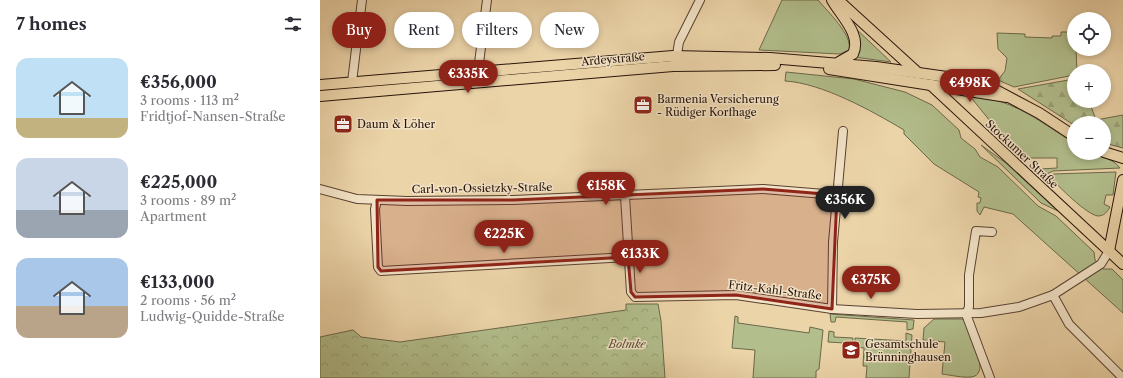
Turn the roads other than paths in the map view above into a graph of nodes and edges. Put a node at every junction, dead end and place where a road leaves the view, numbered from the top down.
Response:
1 (362, 0) edge
2 (487, 0) edge
3 (699, 0) edge
4 (832, 0) edge
5 (838, 0) edge
6 (676, 61) junction
7 (837, 63) junction
8 (478, 71) junction
9 (919, 74) junction
10 (352, 82) junction
11 (320, 85) edge
12 (932, 86) junction
13 (320, 96) edge
14 (1011, 98) junction
15 (842, 131) dead end
16 (1067, 131) edge
17 (1111, 154) edge
18 (1123, 158) edge
19 (1123, 180) edge
20 (320, 189) edge
21 (837, 195) junction
22 (625, 196) junction
23 (377, 200) junction
24 (992, 232) dead end
25 (1109, 251) junction
26 (628, 257) junction
27 (1123, 264) edge
28 (1053, 296) junction
29 (832, 309) junction
30 (966, 314) junction
31 (990, 378) edge
32 (1123, 378) edge

1 - 10 street
2 - 8 street
3 - 6 street
4 - 7 main road
5 - 9 main road, Stockumer Straße
6 - 7 main road, Ardeystraße
6 - 8 main road, Ardeystraße
6 - 12 main road, Ardeystraße
6 - 13 main road, Ardeystraße
7 - 9 main road, Ardeystraße
8 - 10 main road, Ardeystraße
9 - 12 main road, Stockumer Straße
9 - 14 main road, Ardeystraße
10 - 11 main road, Ardeystraße
12 - 14 main road, Ardeystraße
12 - 25 main road, Stockumer Straße
14 - 16 main road, Ardeystraße
15 - 21 street
17 - 18 main road
19 - 25 main road
20 - 23 street, Carl-von-Ossietzky-Straße
21 - 22 street, Carl-von-Ossietzky-Straße
21 - 29 street
22 - 23 street, Carl-von-Ossietzky-Straße
22 - 26 street
23 - 26 street
24 - 30 street
25 - 27 main road, Stockumer Straße
25 - 28 street, Fritz-Kahl-Straße
26 - 29 street, Fritz-Kahl-Straße
28 - 30 street, Fritz-Kahl-Straße
28 - 32 street
29 - 30 street, Fritz-Kahl-Straße
30 - 31 street

